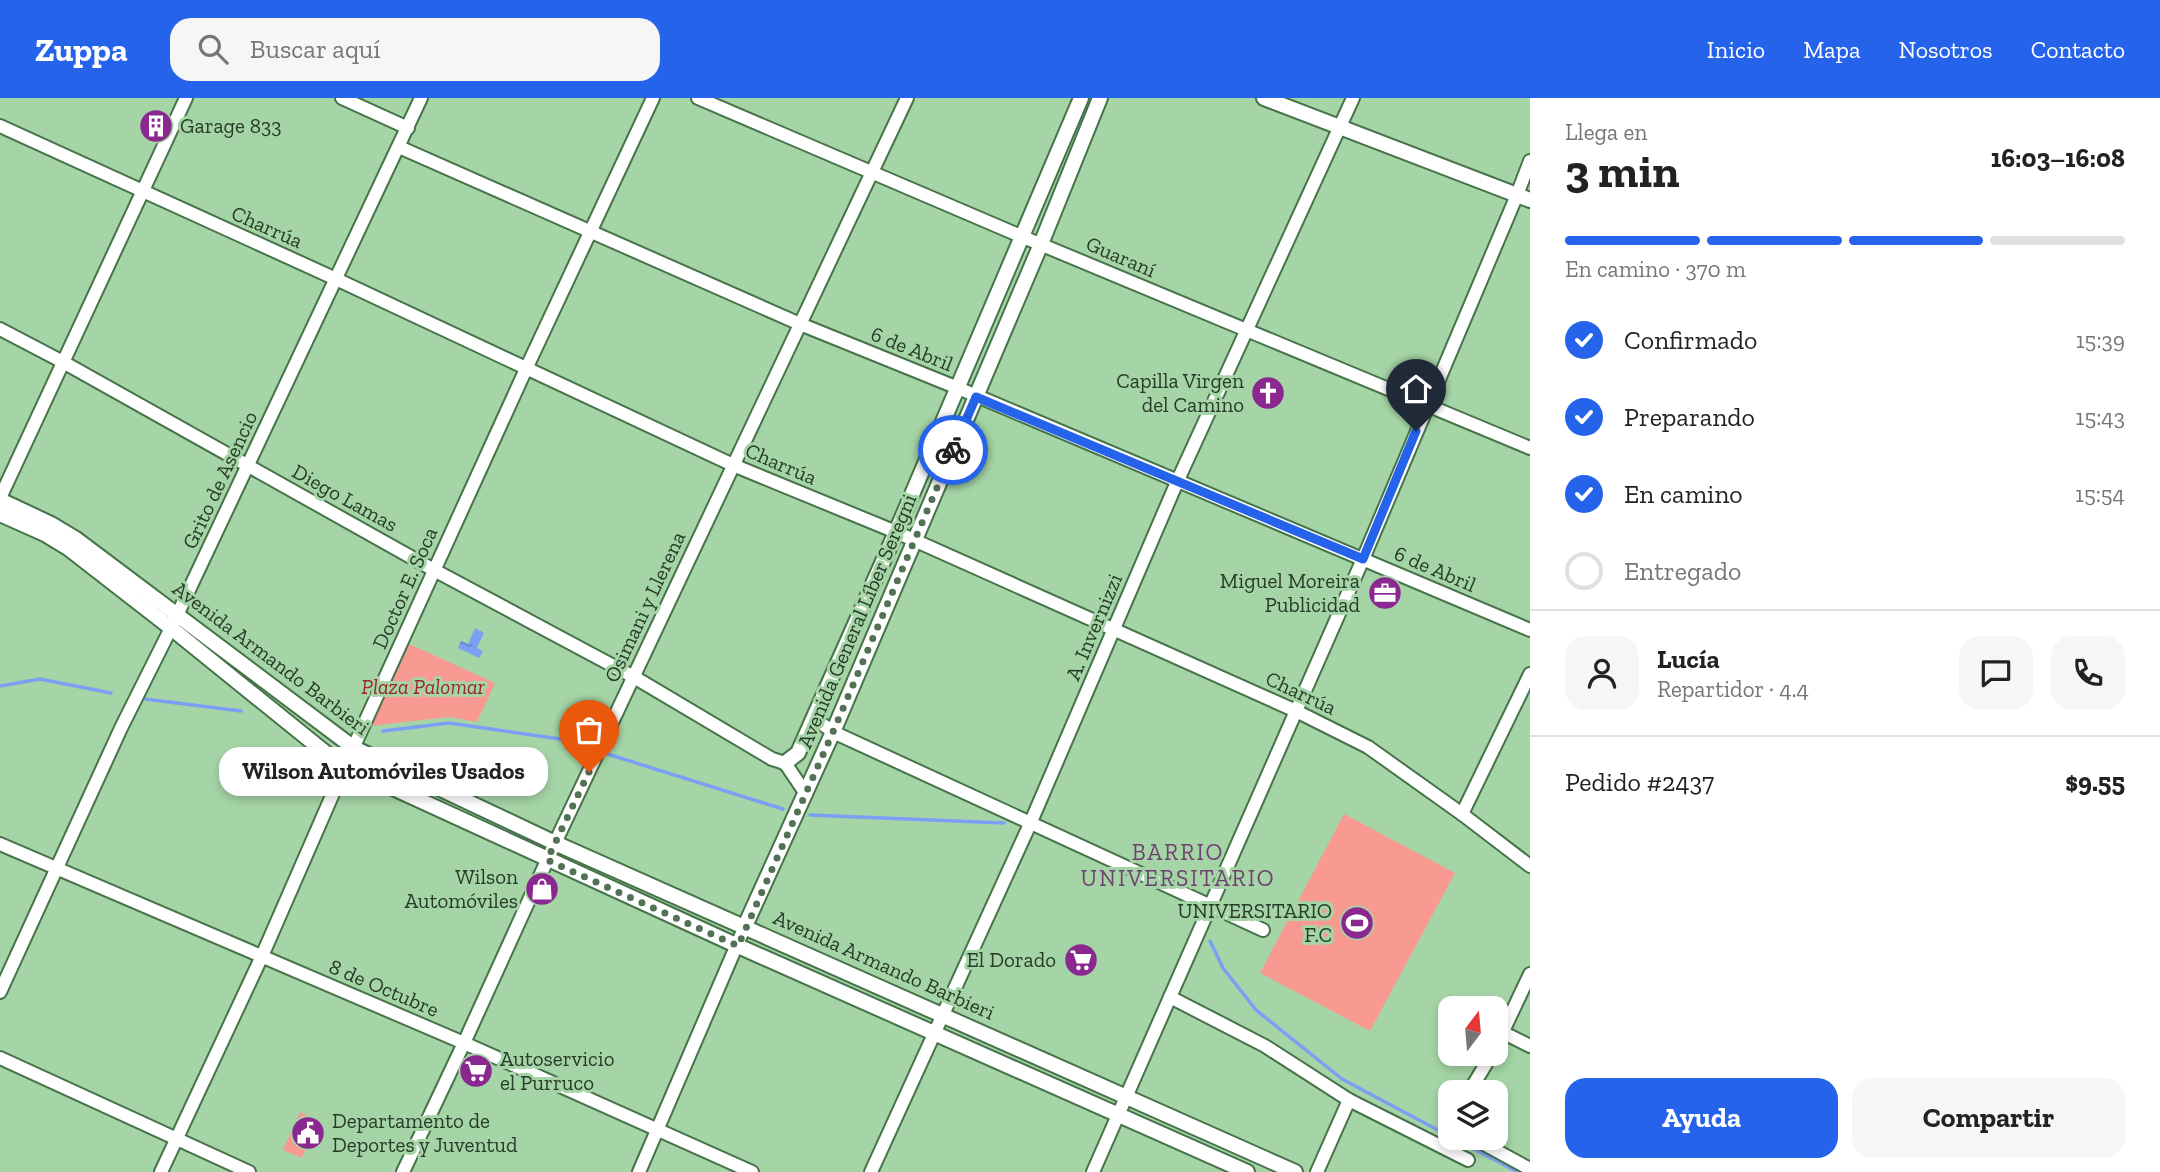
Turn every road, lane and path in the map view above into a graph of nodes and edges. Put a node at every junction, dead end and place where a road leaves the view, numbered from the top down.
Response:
1 (186, 98) edge
2 (342, 98) edge
3 (421, 98) edge
4 (653, 98) edge
5 (698, 98) edge
6 (907, 98) edge
7 (1081, 98) edge
8 (1100, 98) edge
9 (1264, 98) edge
10 (1353, 98) edge
11 (0, 126) edge
12 (408, 128) junction
13 (1341, 128) junction
14 (399, 147) junction
15 (1530, 161) edge
16 (872, 171) junction
17 (142, 192) junction
18 (1524, 198) edge
19 (591, 232) junction
20 (1023, 237) junction
21 (1041, 244) junction
22 (336, 279) junction
23 (800, 324) junction
24 (0, 329) edge
25 (1246, 330) junction
26 (63, 362) junction
27 (526, 369) junction
28 (958, 388) junction
29 (976, 397) junction
30 (1427, 405) junction
31 (1530, 448) edge
32 (733, 465) junction
33 (249, 466) junction
34 (1177, 482) junction
35 (0, 499) edge
36 (0, 514) edge
37 (896, 532) junction
38 (914, 540) junction
39 (1363, 559) junction
40 (434, 570) junction
41 (175, 621) junction
42 (1114, 630) junction
43 (1530, 630) edge
44 (1530, 674) edge
45 (634, 677) junction
46 (1296, 712) junction
47 (814, 718) junction
48 (833, 732) junction
49 (354, 748) junction
50 (785, 763) junction
51 (345, 766) junction
52 (806, 794) junction
53 (1462, 814) junction
54 (1030, 824) junction
55 (555, 843) junction
56 (0, 844) edge
57 (547, 860) junction
58 (1530, 866) edge
59 (56, 868) junction
60 (1210, 906) junction
61 (746, 926) junction
62 (1263, 930) dead end
63 (738, 946) junction
64 (262, 956) junction
65 (1530, 974) edge
66 (0, 992) edge
67 (1170, 997) junction
68 (942, 1015) junction
69 (1508, 1024) edge
70 (934, 1034) junction
71 (1508, 1035) edge
72 (464, 1043) junction
73 (1530, 1046) edge
74 (0, 1058) edge
75 (1126, 1096) junction
76 (1349, 1100) junction
77 (1119, 1114) junction
78 (658, 1131) junction
79 (177, 1139) junction
80 (1495, 1150) edge
81 (1468, 1160) dead end
82 (1530, 1169) edge
83 (161, 1172) edge
84 (249, 1172) edge
85 (403, 1172) edge
86 (639, 1172) edge
87 (752, 1172) edge
88 (871, 1172) edge
89 (1093, 1172) edge
90 (1247, 1172) edge
91 (1295, 1172) edge
92 (1317, 1172) edge

1 - 17 street
2 - 12 street
3 - 12 street, Grito de Asencio
4 - 19 street, Doctor E. Soca
5 - 16 street, Guaraní
6 - 16 street, Osimani y Llerena
7 - 20 street, Avenida General Líber Seregni
8 - 21 street, Avenida General Líber Seregni
9 - 13 street
10 - 13 street, A. Invernizzi
11 - 17 street, Charrúa
12 - 14 street, Grito de Asencio
13 - 18 street
13 - 25 street, A. Invernizzi
14 - 19 street, 6 de Abril
14 - 22 street, Grito de Asencio
15 - 18 street
16 - 20 street, Guaraní
16 - 23 street, Osimani y Llerena
17 - 22 street, Charrúa
17 - 26 street
18 - 30 street
19 - 23 street, 6 de Abril
19 - 27 street, Doctor E. Soca
20 - 21 street, Guaraní
20 - 28 street, Avenida General Líber Seregni
21 - 25 street, Guaraní
21 - 29 street, Avenida General Líber Seregni
22 - 27 street, Charrúa
22 - 33 street, Grito de Asencio
23 - 28 street, 6 de Abril
23 - 32 street, Osimani y Llerena
24 - 26 street, Diego Lamas
25 - 30 street, Guaraní
25 - 34 street, A. Invernizzi
26 - 33 street, Diego Lamas
26 - 35 street
27 - 32 street, Charrúa
27 - 40 street, Doctor E. Soca
28 - 29 street, 6 de Abril
28 - 37 street, Avenida General Líber Seregni
29 - 34 street, 6 de Abril
29 - 38 street, Avenida General Líber Seregni
30 - 31 street, Guaraní
30 - 39 street
32 - 37 street, Charrúa
32 - 45 street, Osimani y Llerena
33 - 40 street, Diego Lamas
33 - 41 street, Grito de Asencio
34 - 39 street, 6 de Abril
34 - 42 street, A. Invernizzi
35 - 41 street, Avenida Armando Barbieri
36 - 41 street, Avenida Armando Barbieri
37 - 38 street, Charrúa
37 - 47 street, Avenida General Líber Seregni
38 - 42 street, Charrúa
38 - 48 street, Avenida General Líber Seregni
39 - 43 street, 6 de Abril
39 - 46 street
40 - 45 street, Diego Lamas
40 - 49 street, Doctor E. Soca
41 - 49 street, Avenida Armando Barbieri
41 - 51 street, Avenida Armando Barbieri
41 - 59 street, Grito de Asencio
42 - 46 street, Charrúa
42 - 54 street, A. Invernizzi
44 - 53 street
45 - 50 street, Diego Lamas
45 - 55 street, Osimani y Llerena
46 - 53 street, Charrúa
46 - 60 street
47 - 48 street
47 - 50 street, Avenida General Líber Seregni
48 - 52 street, Avenida General Líber Seregni
48 - 54 street
49 - 51 street, Doctor E. Soca
49 - 55 street, Avenida Armando Barbieri
50 - 52 street
51 - 57 street, Avenida Armando Barbieri
51 - 64 street, Doctor E. Soca
52 - 61 street, Avenida General Líber Seregni
53 - 58 street, Charrúa
54 - 60 street
54 - 68 street, A. Invernizzi
55 - 57 street, Osimani y Llerena
55 - 61 street, Avenida Armando Barbieri
56 - 59 street, 8 de Octubre
57 - 63 street, Avenida Armando Barbieri
57 - 72 street, Osimani y Llerena
59 - 64 street, 8 de Octubre
59 - 66 street, Grito de Asencio
60 - 62 street
60 - 67 street
61 - 63 street
61 - 68 street, Avenida Armando Barbieri
63 - 70 street, Avenida Armando Barbieri
63 - 78 street
64 - 72 street, 8 de Octubre
64 - 79 street, Doctor E. Soca
65 - 69 street
67 - 75 street
67 - 76 street
68 - 70 street, A. Invernizzi
68 - 75 street, Avenida Armando Barbieri
70 - 77 street, Avenida Armando Barbieri
70 - 88 street, A. Invernizzi
71 - 73 street
72 - 78 street, 8 de Octubre
72 - 85 street, Osimani y Llerena
74 - 79 street
75 - 77 street
75 - 91 street, Avenida Armando Barbieri
76 - 81 street
76 - 92 street
77 - 89 street
77 - 90 street, Avenida Armando Barbieri
78 - 86 street
78 - 87 street, 8 de Octubre
79 - 83 street, Doctor E. Soca
79 - 84 street
80 - 82 street

